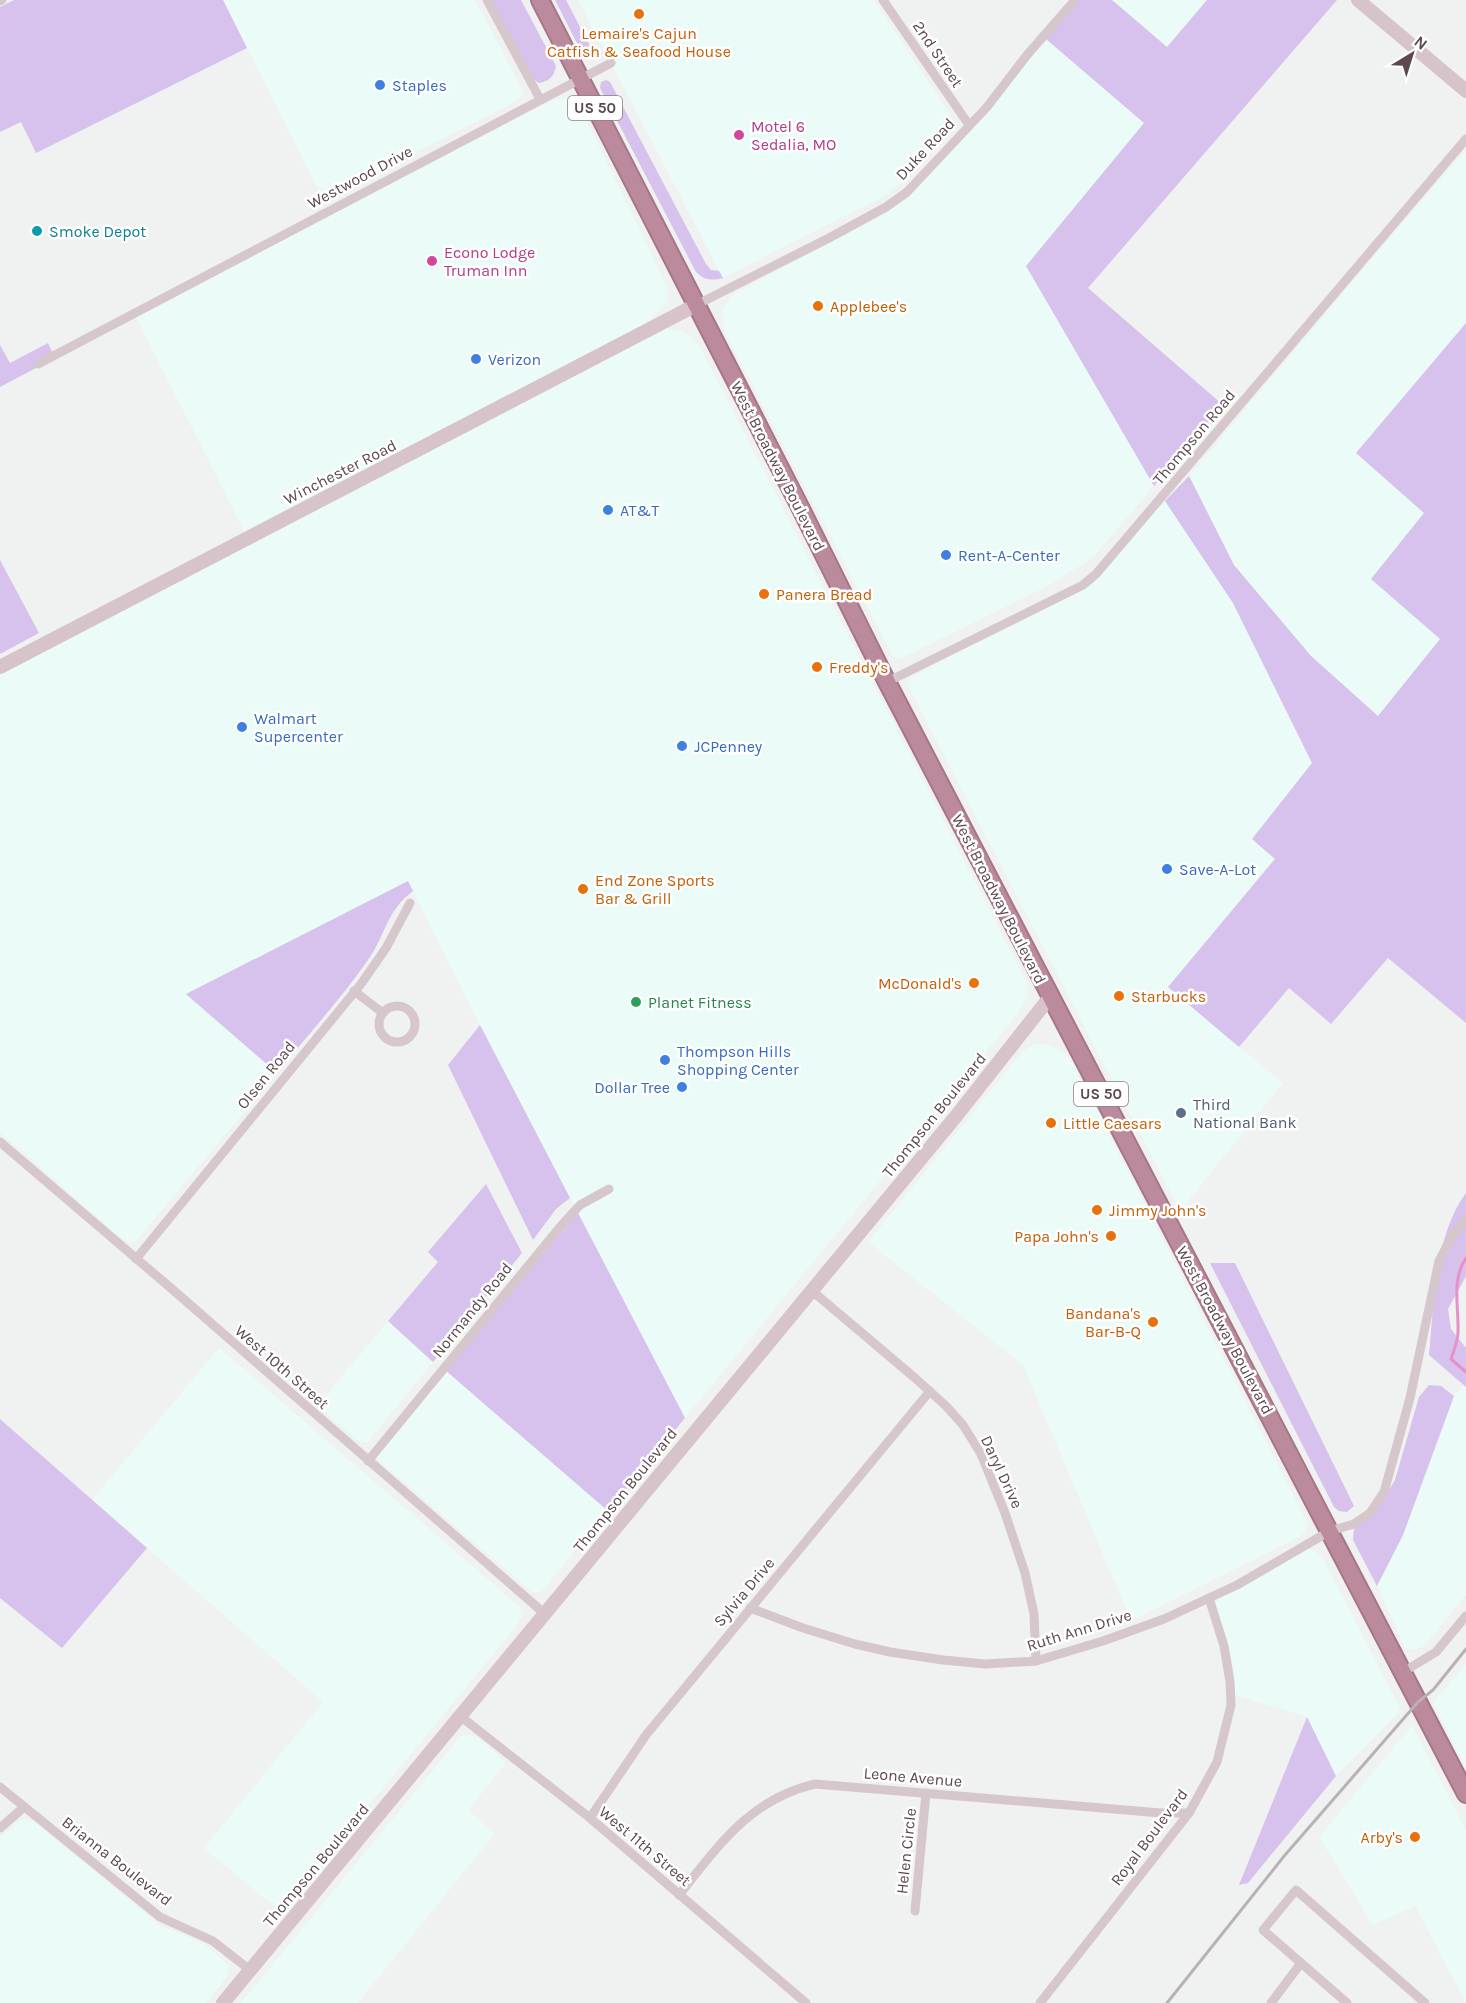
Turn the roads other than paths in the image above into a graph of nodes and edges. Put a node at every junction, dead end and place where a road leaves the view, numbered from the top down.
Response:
1 (487, 0) edge
2 (540, 0) edge
3 (883, 0) edge
4 (1075, 0) edge
5 (1358, 0) edge
6 (611, 63) dead end
7 (579, 78) junction
8 (1466, 91) edge
9 (540, 99) junction
10 (969, 125) junction
11 (1466, 139) edge
12 (696, 305) junction
13 (38, 364) dead end
14 (0, 667) edge
15 (887, 682) junction
16 (410, 903) dead end
17 (354, 992) junction
18 (1050, 997) junction
19 (383, 1013) junction
20 (0, 1142) edge
21 (609, 1189) dead end
22 (1466, 1219) edge
23 (136, 1259) junction
24 (811, 1290) junction
25 (930, 1391) junction
26 (368, 1461) junction
27 (1330, 1531) junction
28 (1209, 1598) junction
29 (750, 1608) junction
30 (545, 1614) junction
31 (1466, 1616) edge
32 (1036, 1661) junction
33 (1402, 1672) junction
34 (460, 1716) junction
35 (0, 1787) edge
36 (926, 1793) junction
37 (1466, 1794) edge
38 (24, 1807) junction
39 (1189, 1813) junction
40 (590, 1818) junction
41 (0, 1828) edge
42 (679, 1894) junction
43 (915, 1911) dead end
44 (1301, 1963) junction
45 (250, 1970) junction
46 (223, 2003) edge
47 (806, 2003) edge
48 (1040, 2003) edge
49 (1271, 2003) edge
50 (1347, 2003) edge
51 (1425, 2003) edge

1 - 9 street
2 - 7 highway, West Broadway Boulevard / US 50
3 - 10 street, 2nd Street
4 - 10 street, Duke Road
5 - 8 main road
6 - 7 street, Westwood Drive
7 - 9 street, Westwood Drive
7 - 12 highway, West Broadway Boulevard / US 50
9 - 13 street, Westwood Drive
10 - 12 street, Duke Road
11 - 15 street, Thompson Road
12 - 14 main road, Winchester Road
12 - 15 highway, West Broadway Boulevard / US 50
15 - 18 highway, West Broadway Boulevard / US 50
16 - 17 street, Olsen Road
17 - 19 street
17 - 23 street, Olsen Road
18 - 24 main road, Thompson Boulevard
18 - 27 highway, West Broadway Boulevard / US 50
19 - 19 street
20 - 23 street, West 10th Street
21 - 26 street, Normandy Road
22 - 27 street, Ruth Ann Drive
23 - 26 street, West 10th Street
24 - 25 street, Daryl Drive
24 - 30 main road, Thompson Boulevard
25 - 29 street, Sylvia Drive
25 - 32 street, Daryl Drive
26 - 30 street, West 10th Street
27 - 28 street, Ruth Ann Drive
27 - 33 highway, West Broadway Boulevard / US 50
28 - 32 street, Ruth Ann Drive
28 - 39 street, Royal Boulevard
29 - 32 street, Ruth Ann Drive
29 - 40 street, Sylvia Drive
30 - 34 main road, Thompson Boulevard
31 - 33 street
33 - 37 highway, West Broadway Boulevard / US 50
34 - 40 street, West 11th Street
34 - 45 main road, Thompson Boulevard
35 - 38 street, Brianna Boulevard
36 - 39 street, Leone Avenue
36 - 42 street, Leone Avenue
36 - 43 street, Helen Circle
38 - 41 street
38 - 45 street, Brianna Boulevard
39 - 48 street, Royal Boulevard
40 - 42 street, West 11th Street
42 - 47 street, West 11th Street
44 - 49 street
44 - 50 street
44 - 51 street
45 - 46 main road, Thompson Boulevard

